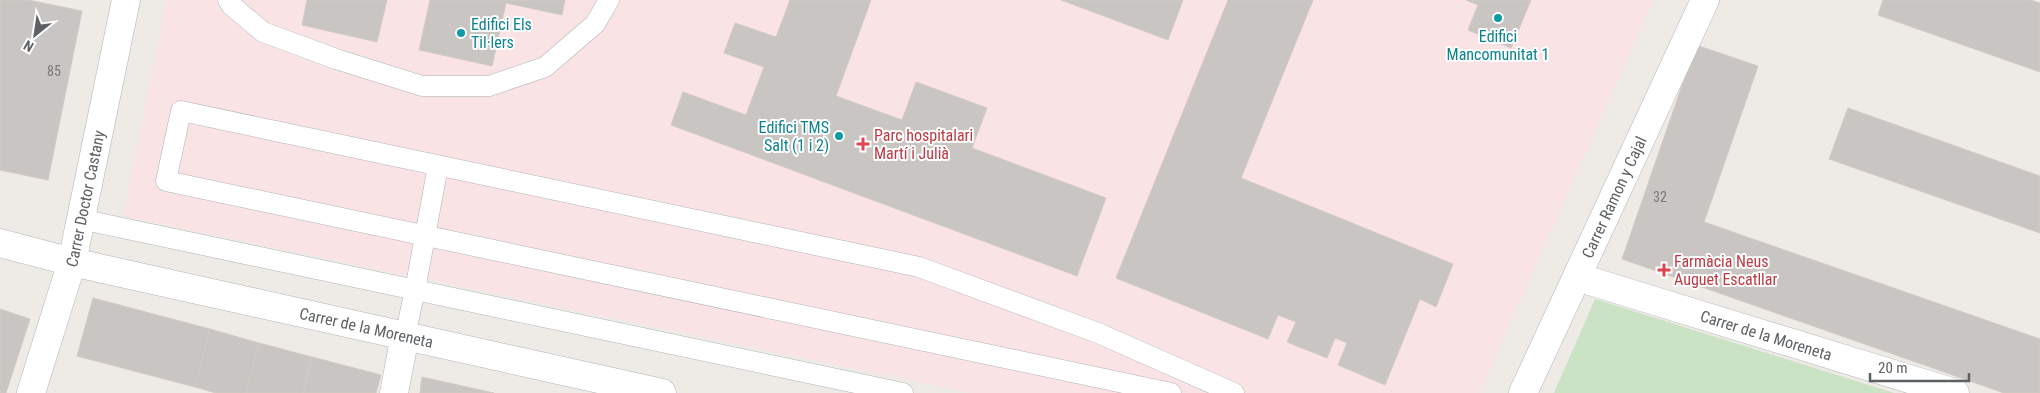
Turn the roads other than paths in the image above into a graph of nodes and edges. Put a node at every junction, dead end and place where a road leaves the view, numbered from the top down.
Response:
1 (126, 0) edge
2 (228, 0) edge
3 (609, 0) edge
4 (1705, 0) edge
5 (438, 166) junction
6 (80, 219) junction
7 (424, 237) junction
8 (0, 243) edge
9 (72, 262) junction
10 (1577, 277) junction
11 (415, 290) junction
12 (405, 336) junction
13 (31, 393) edge
14 (394, 393) edge
15 (662, 393) edge
16 (903, 393) edge
17 (1171, 393) edge
18 (1234, 393) edge
19 (1523, 393) edge
20 (1955, 393) edge

1 - 6 street, Carrer Doctor Castany
2 - 3 lane
4 - 10 street, Carrer Ramon y Cajal
5 - 7 lane
5 - 7 lane
5 - 18 lane
6 - 9 street, Carrer Doctor Castany
6 - 11 lane
7 - 11 lane
7 - 17 lane
8 - 9 street, Carrer de la Moreneta
9 - 12 street, Carrer de la Moreneta
9 - 13 street, Carrer Doctor Castany
10 - 19 street, Carrer Ramon y Cajal
10 - 20 street, Carrer de la Moreneta
11 - 12 lane
11 - 16 lane
12 - 14 street
12 - 15 street, Carrer de la Moreneta

